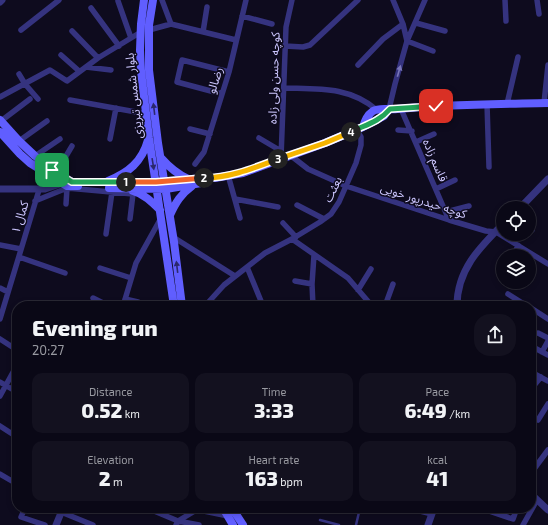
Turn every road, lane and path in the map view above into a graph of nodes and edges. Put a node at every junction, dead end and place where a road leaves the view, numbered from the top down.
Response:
1 (59, 0) edge
2 (144, 0) edge
3 (153, 0) edge
4 (163, 0) edge
5 (246, 0) edge
6 (292, 0) edge
7 (358, 0) edge
8 (393, 0) edge
9 (426, 0) edge
10 (505, 0) edge
11 (537, 0) edge
12 (118, 1) edge
13 (207, 7) dead end
14 (91, 8) dead end
15 (539, 14) dead end
16 (242, 16) junction
17 (506, 21) dead end
18 (416, 23) junction
19 (171, 24) junction
20 (272, 24) dead end
21 (403, 24) junction
22 (21, 30) dead end
23 (72, 31) dead end
24 (145, 31) junction
25 (445, 31) dead end
26 (203, 32) junction
27 (131, 38) junction
28 (236, 40) junction
29 (407, 41) junction
30 (118, 46) junction
31 (285, 46) junction
32 (433, 51) dead end
33 (61, 55) dead end
34 (518, 57) dead end
35 (98, 58) junction
36 (358, 65) dead end
37 (86, 66) junction
38 (548, 66) edge
39 (111, 70) dead end
40 (79, 71) junction
41 (229, 72) junction
42 (19, 74) dead end
43 (25, 84) junction
44 (284, 88) junction
45 (222, 94) junction
46 (0, 97) edge
47 (30, 99) dead end
48 (38, 99) dead end
49 (70, 100) dead end
50 (546, 103) edge
51 (487, 104) junction
52 (507, 104) junction
53 (116, 108) junction
54 (390, 109) junction
55 (401, 109) junction
56 (376, 110) junction
57 (147, 114) junction
58 (1, 121) edge
59 (47, 121) dead end
60 (360, 128) junction
61 (190, 129) dead end
62 (398, 130) dead end
63 (412, 131) junction
64 (0, 132) edge
65 (210, 134) junction
66 (434, 134) dead end
67 (149, 138) junction
68 (259, 138) dead end
69 (60, 139) dead end
70 (110, 139) dead end
71 (19, 141) junction
72 (416, 142) junction
73 (72, 146) dead end
74 (281, 154) junction
75 (289, 155) junction
76 (35, 156) junction
77 (161, 158) junction
78 (195, 164) dead end
79 (489, 167) dead end
80 (56, 172) junction
81 (228, 175) junction
82 (548, 179) edge
83 (455, 180) dead end
84 (191, 182) junction
85 (104, 183) junction
86 (165, 185) junction
87 (65, 186) junction
88 (156, 186) junction
89 (346, 186) junction
90 (125, 188) junction
91 (0, 189) edge
92 (436, 189) junction
93 (39, 190) junction
94 (112, 192) junction
95 (235, 199) junction
96 (36, 201) junction
97 (527, 201) edge
98 (66, 204) dead end
99 (297, 205) dead end
100 (469, 206) dead end
101 (278, 207) dead end
102 (446, 212) junction
103 (161, 214) junction
104 (170, 215) junction
105 (240, 218) dead end
106 (130, 219) dead end
107 (324, 219) junction
108 (449, 220) junction
109 (283, 223) dead end
110 (496, 232) joint
111 (106, 234) dead end
112 (173, 237) junction
113 (294, 238) junction
114 (511, 241) edge
115 (0, 245) edge
116 (518, 245) junction
117 (21, 249) junction
118 (517, 249) edge
119 (314, 255) junction
120 (19, 257) junction
121 (548, 264) edge
122 (100, 268) dead end
123 (247, 268) junction
124 (371, 269) dead end
125 (65, 273) dead end
126 (235, 276) junction
127 (131, 278) junction
128 (295, 281) dead end
129 (312, 284) junction
130 (393, 284) dead end
131 (0, 288) edge
132 (358, 290) junction
133 (8, 292) junction
134 (508, 294) dead end
135 (93, 298) dead end
136 (125, 299) joint
137 (99, 301) edge
138 (134, 301) edge
139 (173, 301) edge
140 (181, 301) edge
141 (210, 301) edge
142 (261, 301) edge
143 (312, 301) edge
144 (368, 301) edge
145 (387, 301) edge
146 (457, 301) edge
147 (519, 301) edge
148 (536, 311) edge
149 (0, 319) edge
150 (548, 319) edge
151 (538, 333) dead end
152 (0, 339) edge
153 (548, 340) edge
154 (12, 347) edge
155 (536, 349) edge
156 (542, 352) junction
157 (548, 355) edge
158 (12, 374) edge
159 (536, 374) edge
160 (541, 377) junction
161 (548, 381) edge
162 (0, 382) edge
163 (536, 383) edge
164 (6, 385) junction
165 (12, 389) edge
166 (0, 396) edge
167 (548, 404) edge
168 (538, 420) dead end
169 (0, 426) edge
170 (12, 433) edge
171 (548, 450) edge
172 (536, 466) edge
173 (0, 474) edge
174 (12, 481) edge
175 (537, 500) edge
176 (548, 508) edge
177 (23, 513) edge
178 (61, 513) edge
179 (68, 513) edge
180 (157, 513) edge
181 (193, 513) edge
182 (226, 513) edge
183 (235, 513) edge
184 (359, 513) edge
185 (432, 513) edge
186 (495, 513) edge
187 (515, 513) edge
188 (530, 513) edge
189 (320, 520) dead end
190 (177, 523) edge
191 (46, 525) edge
192 (56, 525) edge
193 (92, 525) edge
194 (200, 525) edge
195 (233, 525) edge
196 (243, 525) edge
197 (339, 525) edge
198 (356, 525) edge
199 (428, 525) edge
200 (523, 525) edge

1 - 22 street
2 - 24 main road, بلوار شمس تبریزی
3 - 24 main road, بلوار شمس تبریزی
4 - 19 street
5 - 16 street, رضالو
6 - 31 street, کوچه حسن ولی زاده
7 - 31 street
8 - 21 street
9 - 18 street
10 - 17 street
11 - 15 street
12 - 27 street
13 - 26 street
14 - 30 street
16 - 20 street
16 - 28 street, رضالو
18 - 25 street
18 - 29 street
19 - 24 street
19 - 26 street
21 - 29 street
21 - 36 street
23 - 35 street
24 - 27 street
24 - 57 main road, بلوار شمس تبریزی
77 -> 24 main road, بلوار شمس تبریزی
26 - 28 street
27 - 30 street
28 - 41 street, رضالو
29 - 32 street
54 -> 29 street
30 - 35 street
31 - 44 street, کوچه حسن ولی زاده
33 - 40 street
34 - 52 street
35 - 37 street
37 - 39 street
37 - 40 street
38 - 50 street
40 - 43 street
41 - 45 street, رضالو
41 - 45 street
42 - 43 street
43 - 46 street
43 - 48 street
44 - 56 street
44 - 74 street, کوچه حسن ولی زاده
45 - 65 street, رضالو
47 - 58 street
49 - 53 street
50 - 52 main road
51 - 52 main road
51 - 55 main road
51 - 79 street
53 - 57 street
53 - 70 street
54 - 55 main road
54 - 56 main road
54 - 60 main road
55 - 63 street, قاسم زاده
56 - 60 main road
57 - 67 main road, بلوار شمس تبریزی
58 - 71 main road
59 - 71 street
60 - 75 main road
60 - 89 street, بعثت
61 - 65 street
62 - 63 street
63 - 72 street, قاسم زاده
64 - 87 main road
65 - 78 street, رضالو
66 - 72 street
67 - 85 main road
67 -> 88 main road, بلوار شمس تبریزی
68 - 74 street
69 - 76 street
71 - 76 main road
72 - 92 street, قاسم زاده
73 - 80 street
74 - 75 main road
74 - 81 main road
75 - 89 street, کوچه حیدرپور خویی
76 - 80 main road
77 - 84 main road
77 - 86 main road, بلوار شمس تبریزی
80 - 85 main road
81 - 84 main road
81 - 95 street
82 - 97 street
83 - 92 street
84 - 86 main road
84 - 104 main road
85 - 88 main road
86 - 88 main road
86 - 104 main road, بلوار شمس تبریزی
87 - 90 main road
87 - 93 street
87 - 94 street
87 - 96 street
87 - 98 street
88 - 90 main road
88 - 103 main road, بلوار شمس تبریزی
89 - 107 street, بعثت
89 - 108 street, کوچه حیدرپور خویی
90 - 103 main road
91 - 93 street
92 - 102 street, قاسم زاده
93 - 96 street, کمال ۱
94 - 106 street
94 - 111 street
95 - 101 street
95 - 105 street
96 - 117 street, کمال ۱
99 - 107 street
100 - 102 street
102 - 108 street, قاسم زاده
103 - 127 street
103 - 139 main road, بلوار شمس تبریزی
104 - 112 main road, بلوار شمس تبریزی
107 - 113 street, بعثت
108 - 110 street, کوچه حیدرپور خویی
109 - 113 street
110 - 146 street
112 - 126 street
140 -> 112 main road, بلوار شمس تبریزی
113 - 119 street
113 - 123 street, بعثت
114 - 116 street, کوچه حیدرپور خویی
115 - 117 street
116 - 118 street
116 - 121 street, کوچه حیدرپور خویی
117 - 120 street, کمال ۱
119 - 129 street
119 - 132 street
120 - 125 street
120 - 133 street, کمال ۱
122 - 127 street
123 - 126 street, بعثت
123 - 142 street
124 - 132 street
126 - 141 street, بعثت
127 - 136 street
128 - 129 street
129 - 143 street
130 - 145 street
131 - 133 street
132 - 144 street
133 - 149 street, کمال ۱
134 - 147 street
135 - 137 street
136 - 138 street
148 - 150 street
151 - 153 street
152 - 154 street
153 - 156 street
155 - 156 street
156 - 157 street
158 - 164 street
159 - 160 street
160 - 161 street
160 - 163 street
162 - 164 street
164 - 165 street
164 - 166 street
167 - 168 street
169 - 170 street
171 - 172 street
173 - 174 street
175 - 176 street
177 - 191 street
178 - 192 street
179 - 193 street
180 - 190 street
181 - 190 street
182 - 195 main road
183 - 196 main road
184 - 198 lane
185 - 199 street
186 - 187 street
188 - 200 street
189 - 197 lane
190 - 194 street

